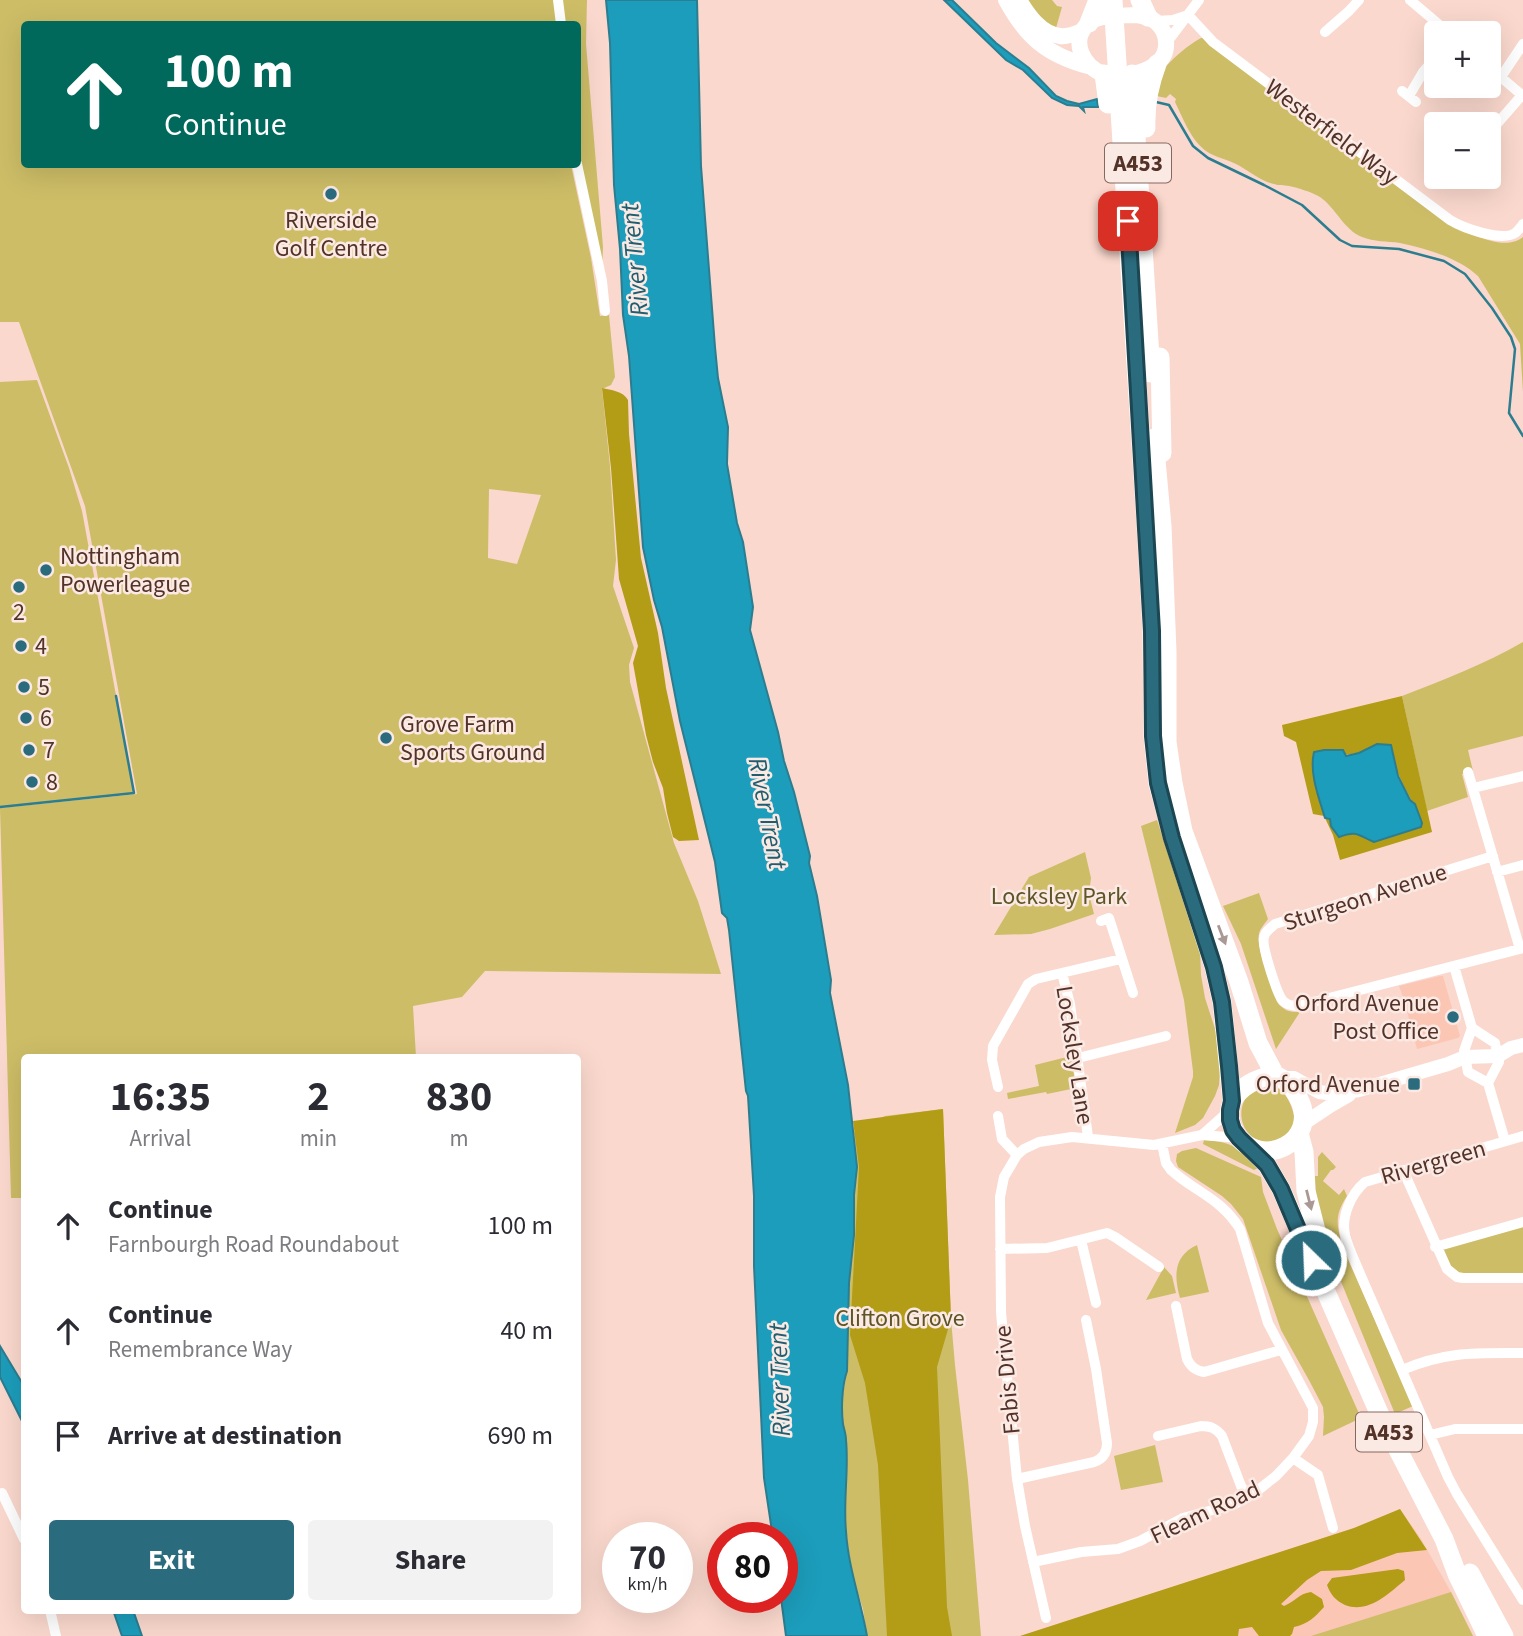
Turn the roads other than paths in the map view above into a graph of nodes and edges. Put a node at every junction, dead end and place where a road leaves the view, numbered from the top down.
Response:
1 (558, 0) edge
2 (1006, 0) edge
3 (1019, 0) edge
4 (1098, 0) edge
5 (1113, 0) edge
6 (1127, 0) edge
7 (1199, 0) edge
8 (1359, 0) edge
9 (1409, 0) edge
10 (1148, 13) edge
11 (1188, 15) junction
12 (561, 21) edge
13 (1434, 21) edge
14 (1085, 27) junction
15 (1324, 32) dead end
16 (1167, 41) junction
17 (1523, 44) edge
18 (1157, 64) junction
19 (1096, 70) junction
20 (1424, 71) edge
21 (1502, 78) joint
22 (1523, 95) edge
23 (1409, 96) dead end
24 (1501, 120) edge
25 (579, 168) edge
26 (1523, 224) edge
27 (605, 306) dead end
28 (1142, 326) junction
29 (1154, 524) junction
30 (1468, 772) dead end
31 (1523, 776) edge
32 (1473, 788) junction
33 (1493, 856) junction
34 (1523, 865) edge
35 (1497, 872) junction
36 (1101, 921) dead end
37 (1521, 949) edge
38 (1121, 959) junction
39 (1454, 966) junction
40 (1062, 973) junction
41 (1133, 993) dead end
42 (1472, 1028) junction
43 (1160, 1041) dead end
44 (1523, 1045) edge
45 (1498, 1056) junction
46 (1465, 1057) junction
47 (1078, 1058) junction
48 (1279, 1077) junction
49 (993, 1080) dead end
50 (1489, 1083) junction
51 (1359, 1090) junction
52 (1231, 1106) junction
53 (1002, 1121) dead end
54 (1302, 1128) junction
55 (1202, 1135) junction
56 (1523, 1136) edge
57 (1088, 1137) junction
58 (1243, 1141) junction
59 (1505, 1141) junction
60 (1162, 1144) junction
61 (1017, 1155) junction
62 (1403, 1170) junction
63 (1523, 1222) edge
64 (1081, 1240) junction
65 (1435, 1247) junction
66 (1000, 1250) junction
67 (1159, 1267) dead end
68 (1523, 1278) edge
69 (1096, 1303) dead end
70 (1175, 1313) dead end
71 (1340, 1322) junction
72 (1085, 1328) dead end
73 (1281, 1350) junction
74 (1523, 1353) edge
75 (1402, 1370) junction
76 (1523, 1429) edge
77 (1164, 1432) dead end
78 (1430, 1435) junction
79 (1293, 1458) junction
80 (1017, 1479) junction
81 (1248, 1497) junction
82 (2, 1498) edge
83 (1334, 1521) dead end
84 (21, 1533) edge
85 (1444, 1539) junction
86 (1033, 1562) junction
87 (1523, 1600) edge
88 (1041, 1611) dead end
89 (51, 1614) edge
90 (56, 1636) edge
91 (1487, 1636) edge
92 (1504, 1636) edge

1 - 12 street
2 - 19 main road
3 - 14 main road
4 - 14 highway
5 - 28 highway, A453
6 - 28 highway, A453
7 - 11 street
8 - 15 street
9 - 13 street
10 - 11 street
10 - 14 main road
10 - 16 main road
11 - 16 street
11 - 26 street, Westerfield Way
14 - 19 main road
16 - 18 main road
17 - 21 street
18 - 19 main road
18 - 29 highway
19 - 29 highway
20 - 23 street
21 - 22 street
22 - 24 street
25 - 27 street
28 - 29 highway, A453
29 -> 48 highway, A453
29 - 52 highway, A453
30 - 32 street
31 - 32 street
32 - 33 street
33 - 35 street
33 - 39 street, Sturgeon Avenue
34 - 35 street
35 - 37 street
36 - 38 street
37 - 39 street, Sturgeon Avenue
38 - 40 street
38 - 41 street
39 - 42 street
40 - 47 street, Locksley Lane
40 - 49 street
42 - 45 street
42 - 46 street
43 - 47 street
44 - 45 street
45 - 46 street
45 - 50 street
46 - 50 street
46 - 51 street
47 - 57 street, Locksley Lane
48 - 51 street
48 - 52 highway
48 - 54 highway
50 - 59 street
51 - 54 street
52 - 55 street
52 - 58 highway
53 - 61 street
54 - 58 highway
54 -> 71 highway, A453
55 - 58 street
55 - 60 street
56 - 59 street, Rivergreen
57 - 60 street
57 - 61 street
58 - 71 highway, A453
59 - 62 street, Rivergreen
60 - 73 street, Fleam Road
61 - 66 street, Fabis Drive
62 - 65 street
62 - 75 street, Rivergreen
63 - 65 street
64 - 66 street
64 - 67 street
64 - 69 street
65 - 68 street
66 - 80 street, Fabis Drive
70 - 73 street
71 - 85 highway, A453
72 - 80 street
73 - 79 street, Fleam Road
74 - 75 street
75 - 78 street, Rivergreen
76 - 78 street
77 - 81 street
78 - 87 street, Rivergreen
79 - 81 street, Fleam Road
79 - 83 street
80 - 86 street, Fabis Drive
81 - 86 street, Fleam Road
82 - 84 street
85 - 91 highway, A453
85 - 92 highway, A453
86 - 88 street, Fabis Drive
89 - 90 street

